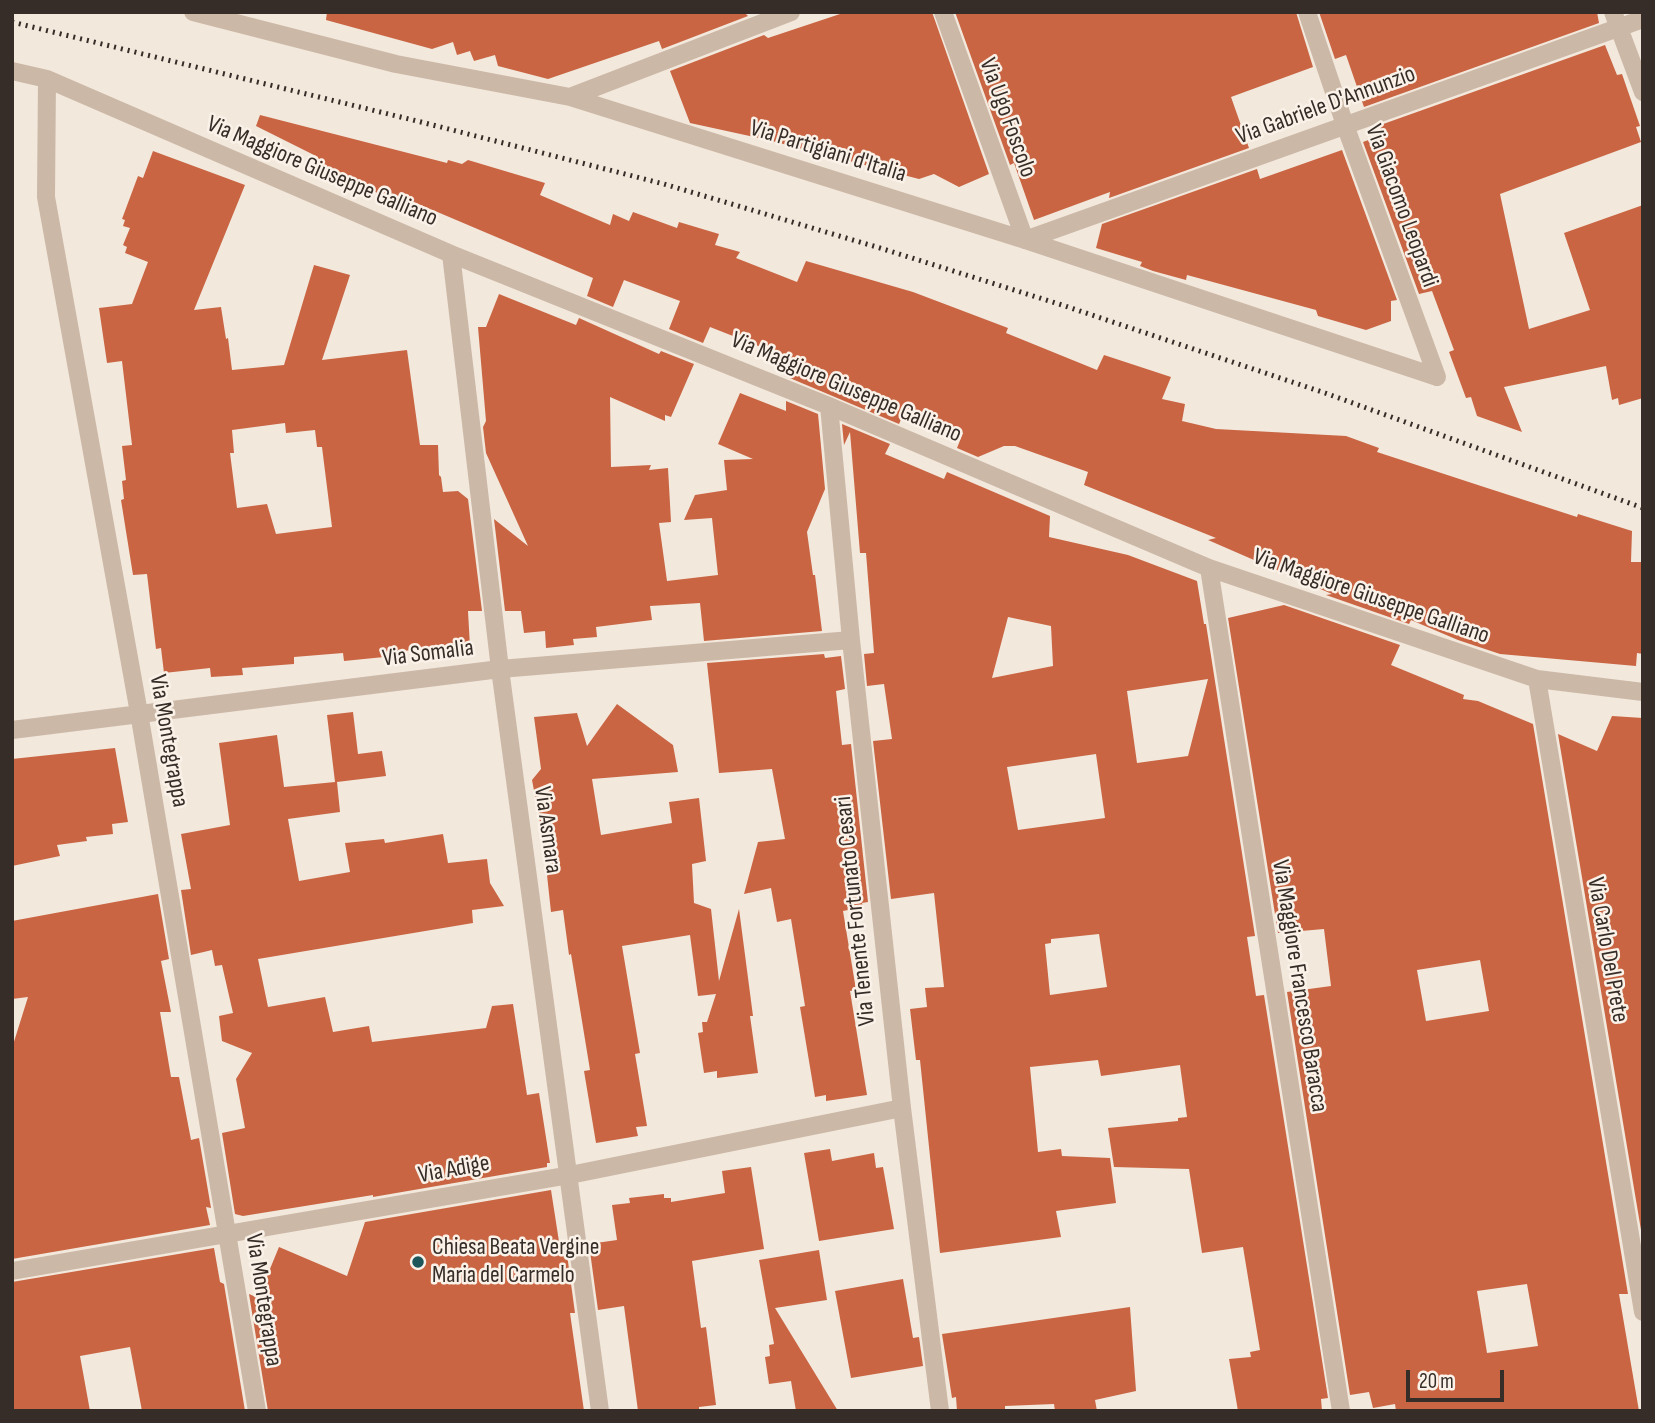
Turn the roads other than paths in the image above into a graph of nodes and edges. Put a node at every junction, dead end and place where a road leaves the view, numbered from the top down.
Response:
1 (193, 12) edge
2 (791, 12) edge
3 (943, 12) edge
4 (1307, 12) edge
5 (1643, 19) edge
6 (1616, 20) edge
7 (12, 71) edge
8 (47, 79) junction
9 (1643, 92) edge
10 (570, 97) junction
11 (1345, 125) junction
12 (1026, 240) junction
13 (451, 254) junction
14 (1437, 377) joint
15 (829, 406) junction
16 (1209, 568) junction
17 (851, 640) junction
18 (500, 670) junction
19 (1537, 679) junction
20 (1643, 692) edge
21 (139, 713) junction
22 (12, 730) edge
23 (902, 1108) junction
24 (570, 1175) junction
25 (227, 1233) junction
26 (12, 1271) edge
27 (1643, 1312) edge
28 (257, 1411) edge
29 (600, 1411) edge
30 (940, 1411) edge
31 (1341, 1411) edge

1 - 10 street, Via Partigiani d'Italia
2 - 10 street
3 - 12 street, Via Ugo Foscolo
4 - 11 street, Via Giacomo Leopardi
5 - 6 street, Via Gabriele D'Annunzio
6 - 9 street
6 - 11 street, Via Gabriele D'Annunzio
7 - 8 street, Via Maggiore Giuseppe Galliano
8 - 13 street, Via Maggiore Giuseppe Galliano
8 - 21 street, Via Montegrappa
10 - 12 street, Via Partigiani d'Italia
11 - 12 street, Via Gabriele D'Annunzio
11 - 14 street, Via Giacomo Leopardi
12 - 14 street, Via Partigiani d'Italia
13 - 15 street, Via Maggiore Giuseppe Galliano
13 - 18 street, Via Asmara
15 - 16 street, Via Maggiore Giuseppe Galliano
15 - 17 street, Via Tenente Fortunato Cesari
16 - 19 street, Via Maggiore Giuseppe Galliano
16 - 31 street, Via Maggiore Francesco Baracca
17 - 18 street, Via Somalia
17 - 23 street, Via Tenente Fortunato Cesari
18 - 21 street, Via Somalia
18 - 24 street, Via Asmara
19 - 20 street, Via Maggiore Giuseppe Galliano
19 - 27 street, Via Carlo Del Prete
21 - 22 street, Via Somalia
21 - 25 street, Via Montegrappa
23 - 24 street, Via Adige
23 - 30 street, Via Tenente Fortunato Cesari
24 - 25 street, Via Adige
24 - 29 street, Via Asmara
25 - 26 street, Via Adige
25 - 28 street, Via Montegrappa

